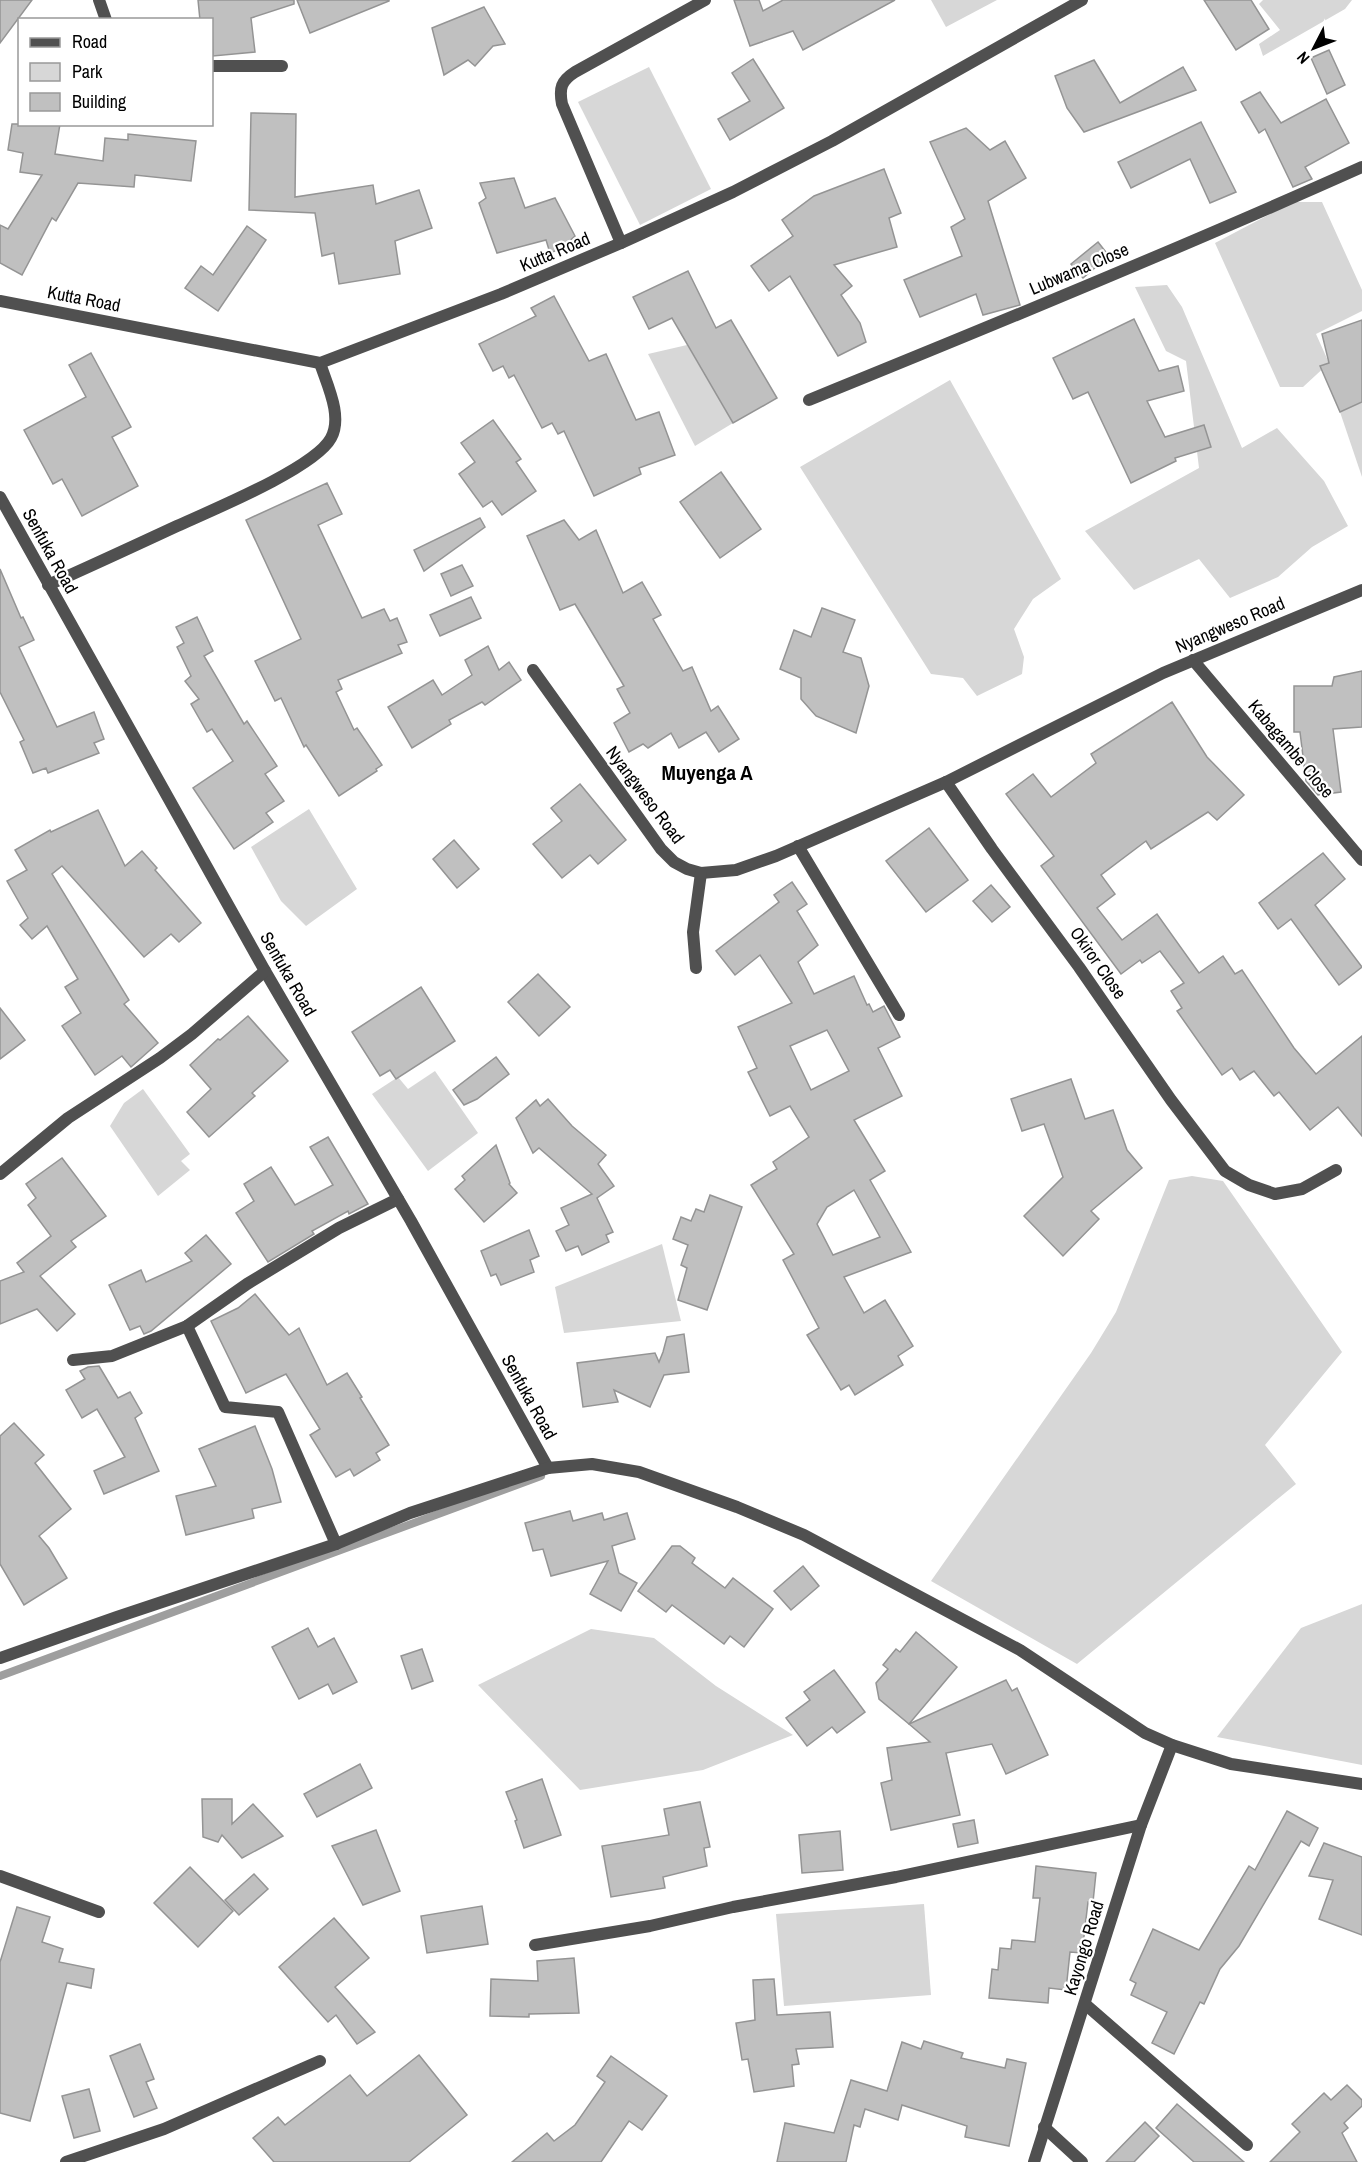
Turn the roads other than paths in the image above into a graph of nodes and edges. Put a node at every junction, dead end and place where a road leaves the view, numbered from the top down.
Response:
1 (99, 0) edge
2 (705, 0) edge
3 (1082, 0) edge
4 (105, 18) edge
5 (213, 66) edge
6 (282, 66) dead end
7 (1362, 167) edge
8 (621, 243) junction
9 (0, 301) edge
10 (321, 363) junction
11 (808, 400) dead end
12 (0, 497) edge
13 (48, 585) junction
14 (1362, 590) edge
15 (1193, 660) junction
16 (533, 670) dead end
17 (945, 782) junction
18 (798, 846) junction
19 (1362, 860) edge
20 (701, 873) junction
21 (696, 968) dead end
22 (265, 971) junction
23 (899, 1016) dead end
24 (1336, 1170) dead end
25 (0, 1174) edge
26 (398, 1199) junction
27 (187, 1326) junction
28 (73, 1360) dead end
29 (548, 1468) junction
30 (336, 1545) junction
31 (0, 1658) edge
32 (1172, 1745) junction
33 (1362, 1784) edge
34 (1141, 1825) junction
35 (0, 1876) edge
36 (99, 1912) dead end
37 (535, 1945) dead end
38 (1085, 2004) junction
39 (320, 2061) dead end
40 (1044, 2127) junction
41 (1247, 2145) dead end
42 (73, 2161) edge
43 (1034, 2162) edge
44 (1082, 2162) edge

1 - 4 street
2 - 8 street
3 - 8 street, Kutta Road
5 - 6 street
7 - 11 street, Lubwama Close
8 - 10 street, Kutta Road
9 - 10 street, Kutta Road
10 - 13 street
12 - 13 street, Senfuka Road
13 - 22 street, Senfuka Road
14 - 15 street, Nyangweso Road
15 - 17 street, Nyangweso Road
15 - 19 street, Kabagambe Close
16 - 20 street, Nyangweso Road
17 - 18 street, Nyangweso Road
17 - 24 street, Okiror Close
18 - 20 street, Nyangweso Road
18 - 23 street
20 - 21 street
22 - 25 street
22 - 26 street, Senfuka Road
26 - 27 street
26 - 29 street, Senfuka Road
27 - 28 street
27 - 30 street
29 - 30 street
29 - 32 street
30 - 31 street
32 - 33 street
32 - 34 street, Kayongo Road
34 - 37 street
34 - 38 street, Kayongo Road
35 - 36 street
38 - 40 street, Kayongo Road
38 - 41 street
39 - 42 street
40 - 43 street, Kayongo Road
40 - 44 street

